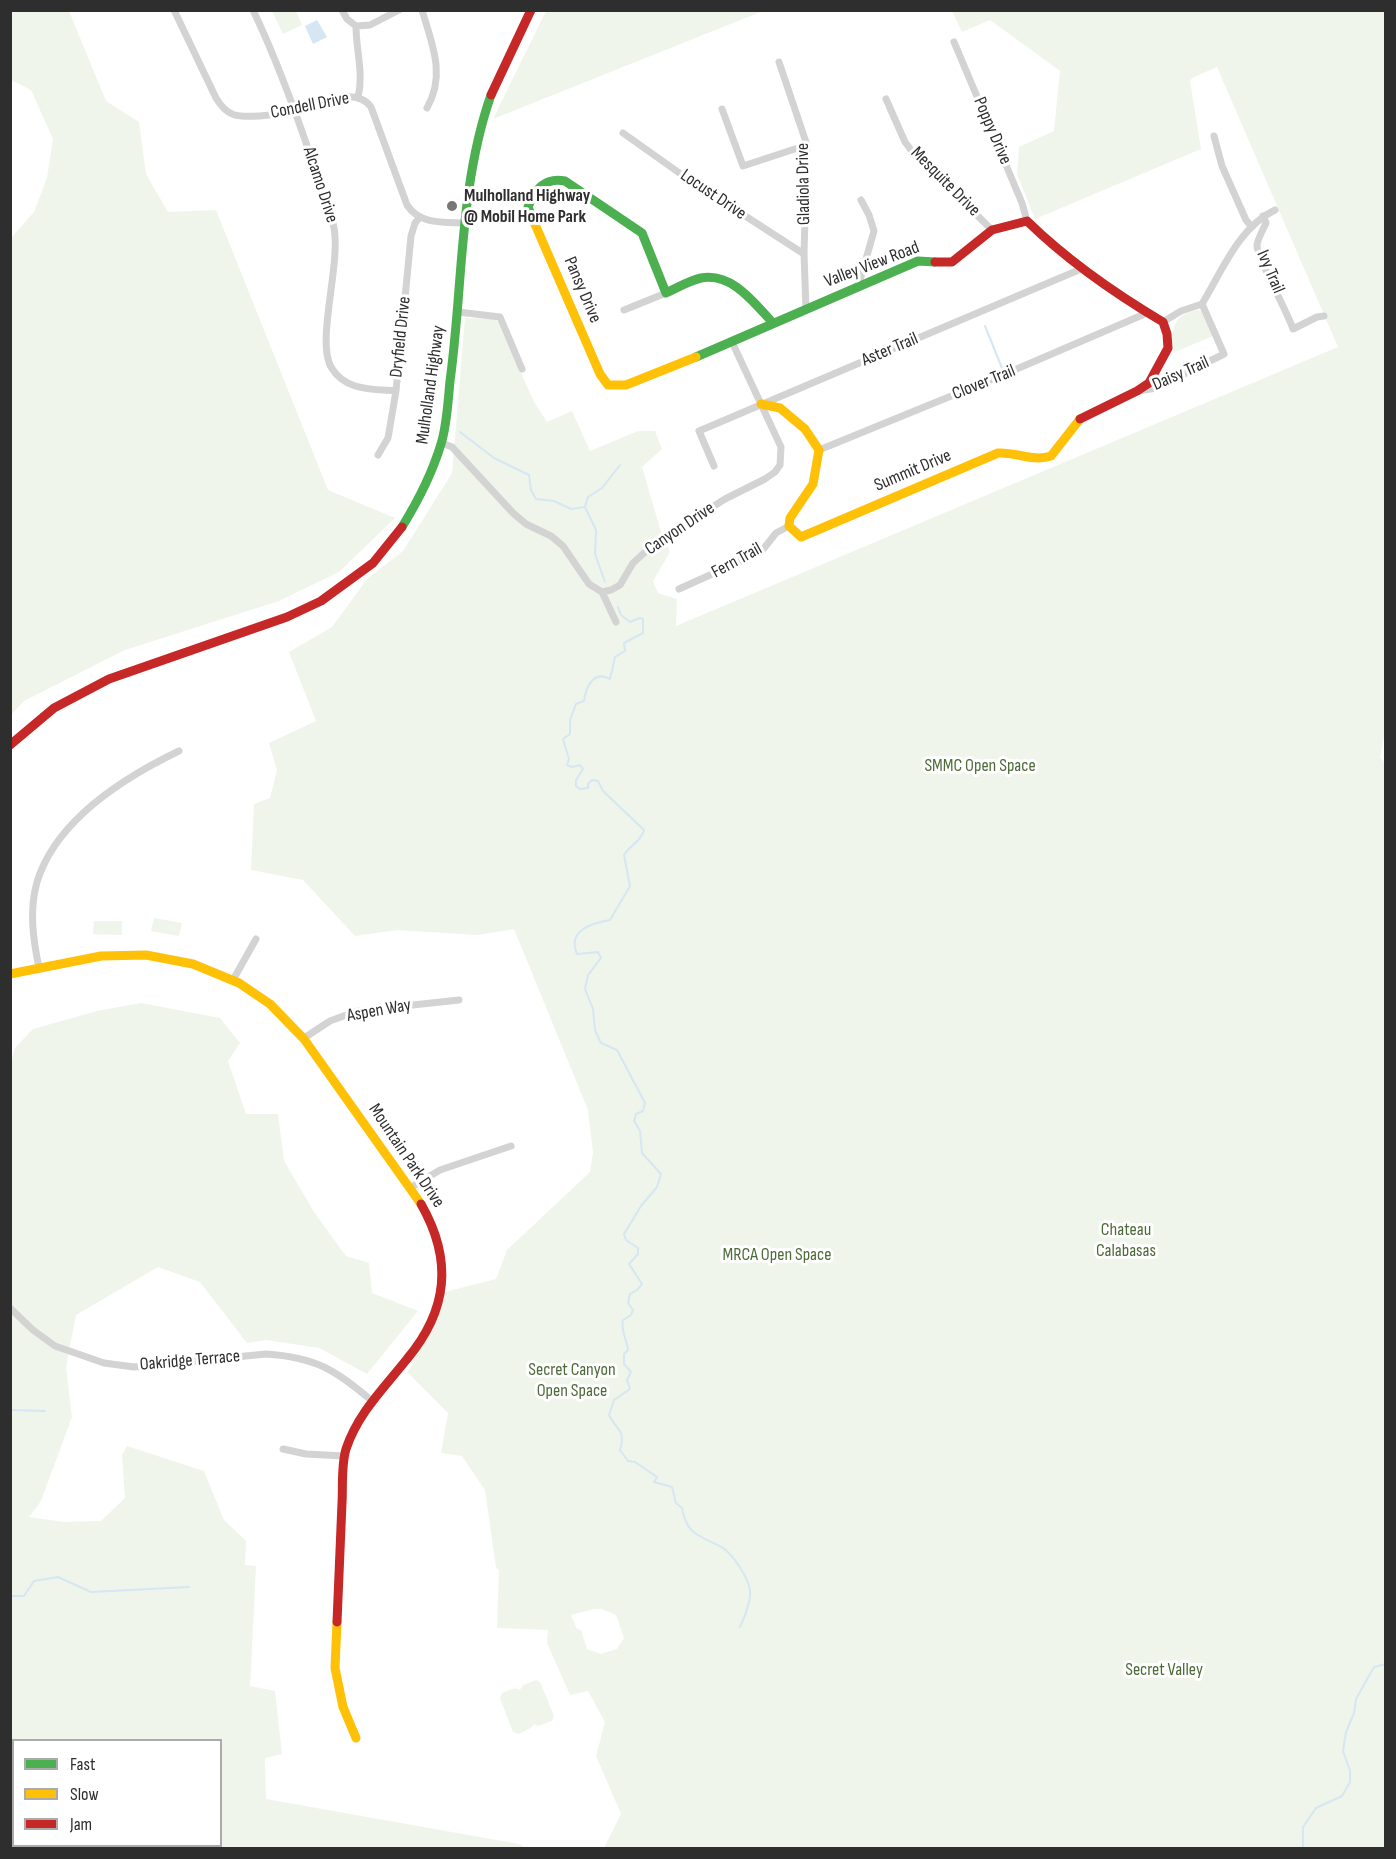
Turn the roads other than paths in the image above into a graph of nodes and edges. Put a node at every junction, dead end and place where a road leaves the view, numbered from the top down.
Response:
1 (174, 10) edge
2 (253, 10) edge
3 (342, 10) edge
4 (399, 10) edge
5 (422, 10) edge
6 (531, 10) edge
7 (356, 26) junction
8 (954, 42) dead end
9 (779, 62) dead end
10 (358, 98) junction
11 (886, 99) dead end
12 (428, 108) dead end
13 (722, 109) dead end
14 (295, 111) junction
15 (623, 133) dead end
16 (1214, 136) dead end
17 (807, 145) junction
18 (861, 200) dead end
19 (1275, 210) dead end
20 (1263, 216) junction
21 (420, 217) junction
22 (1027, 221) junction
23 (466, 223) junction
24 (1251, 226) junction
25 (992, 230) junction
26 (804, 254) junction
27 (1081, 269) junction
28 (858, 286) junction
29 (666, 292) junction
30 (1202, 304) junction
31 (806, 309) junction
32 (624, 310) dead end
33 (458, 312) junction
34 (1147, 313) junction
35 (1324, 316) dead end
36 (1163, 322) junction
37 (773, 323) junction
38 (732, 342) junction
39 (522, 369) dead end
40 (608, 386) joint
41 (396, 391) junction
42 (1137, 391) junction
43 (761, 404) junction
44 (442, 443) junction
45 (819, 450) junction
46 (378, 455) dead end
47 (714, 466) dead end
48 (789, 525) junction
49 (679, 589) dead end
50 (602, 592) junction
51 (616, 622) dead end
52 (10, 745) edge
53 (179, 751) dead end
54 (256, 939) dead end
55 (39, 968) junction
56 (10, 974) edge
57 (233, 980) junction
58 (459, 1000) dead end
59 (304, 1038) junction
60 (511, 1146) dead end
61 (410, 1188) junction
62 (10, 1308) edge
63 (372, 1401) junction
64 (283, 1449) dead end
65 (344, 1456) junction
66 (356, 1738) dead end

1 - 14 street, Condell Drive
2 - 14 street, Alcamo Drive
3 - 7 street
4 - 7 street
5 - 12 street
6 - 23 street, Mulholland Highway
7 - 10 street
8 - 22 street, Poppy Drive
9 - 17 street, Gladiola Drive
10 - 14 street, Condell Drive
10 - 21 street, Condell Drive
11 - 25 street, Mesquite Drive
13 - 17 street
14 - 41 street, Alcamo Drive
15 - 26 street, Locust Drive
16 - 24 street
17 - 26 street, Gladiola Drive
18 - 28 street
19 - 20 street
20 - 24 street
20 - 35 street, Ivy Trail
21 - 23 street
21 - 41 street, Dryfield Drive
22 - 25 street, Valley View Road
22 - 27 street
23 - 33 street, Mulholland Highway
24 - 30 street
25 - 28 street, Valley View Road
26 - 31 street, Gladiola Drive
27 - 34 street
27 - 43 street, Aster Trail
28 - 31 street, Valley View Road
29 - 32 street
29 - 37 street
29 - 40 street, Pansy Drive
30 - 36 street
30 - 42 street, Daisy Trail
31 - 37 street, Valley View Road
33 - 39 street
33 - 44 street, Mulholland Highway
34 - 36 street
34 - 45 street, Clover Trail
36 - 42 street, Summit Drive
37 - 38 street, Valley View Road
38 - 40 street, Valley View Road
38 - 43 street, Canyon Drive
41 - 46 street, Dryfield Drive
42 - 48 street, Summit Drive
43 - 45 street
43 - 47 street, Aster Trail
43 - 50 street, Canyon Drive
44 - 50 street
44 - 52 street, Mulholland Highway
45 - 48 street
48 - 49 street, Fern Trail
50 - 51 street
53 - 55 street
54 - 57 street
55 - 56 street, Mountain Park Drive
55 - 57 street, Mountain Park Drive
57 - 59 street, Mountain Park Drive
58 - 59 street, Aspen Way
59 - 61 street, Mountain Park Drive
60 - 61 street
61 - 63 street, Mountain Park Drive
62 - 63 street, Oakridge Terrace
63 - 65 street, Mountain Park Drive
64 - 65 street
65 - 66 street, Mountain Park Drive

